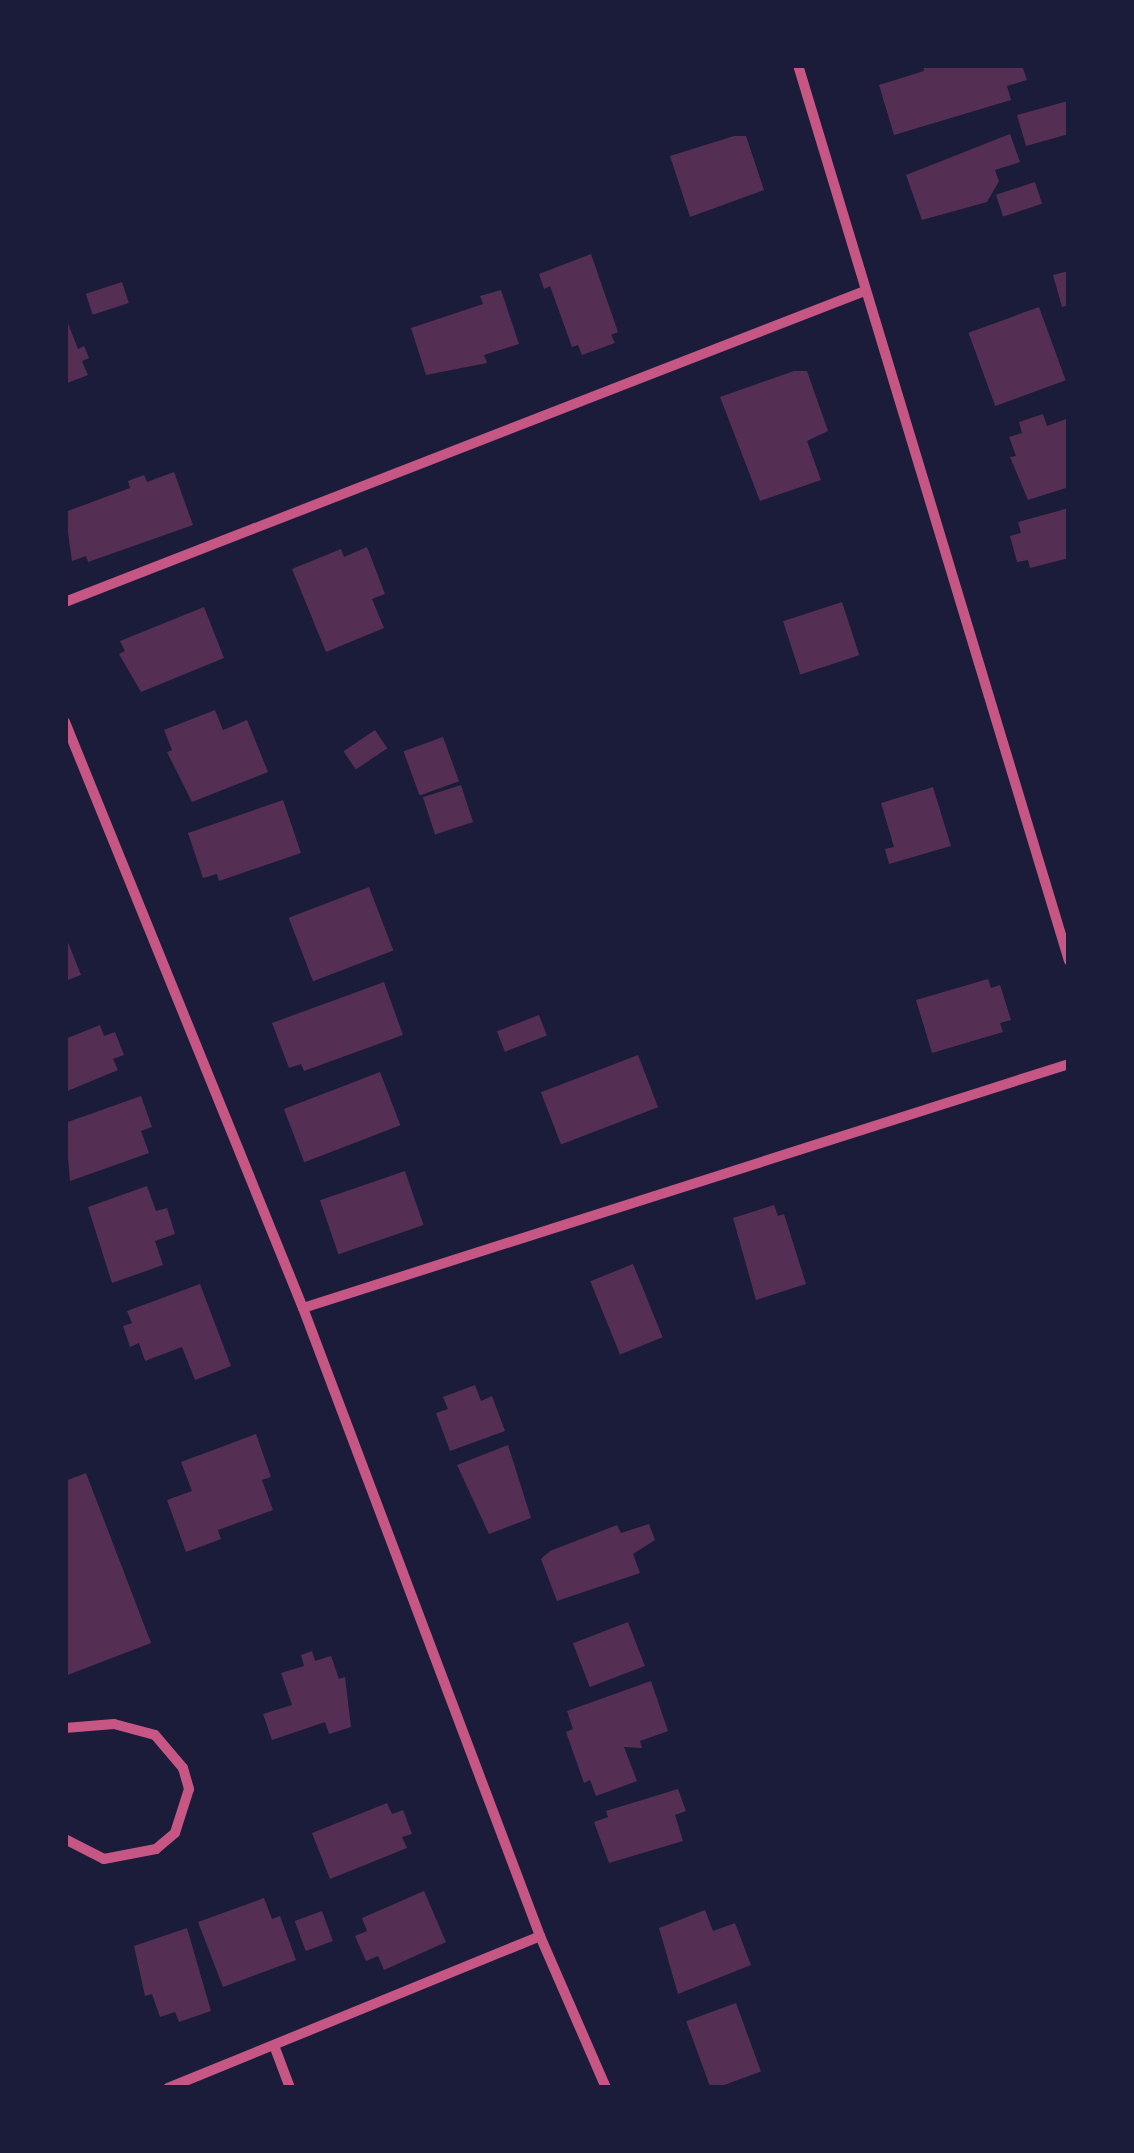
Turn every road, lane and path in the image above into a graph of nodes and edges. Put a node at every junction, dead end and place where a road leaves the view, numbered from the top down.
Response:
1 (798, 65) edge
2 (862, 292) junction
3 (65, 602) edge
4 (65, 722) edge
5 (1069, 961) edge
6 (1069, 1064) edge
7 (303, 1308) junction
8 (65, 1728) edge
9 (65, 1839) edge
10 (540, 1936) junction
11 (274, 2048) junction
12 (168, 2088) edge
13 (290, 2088) edge
14 (606, 2088) edge

1 - 2 street
2 - 3 street
2 - 5 street
4 - 7 street
6 - 7 street
7 - 10 street
8 - 9 street
10 - 11 street
10 - 14 street
11 - 12 street
11 - 13 street

